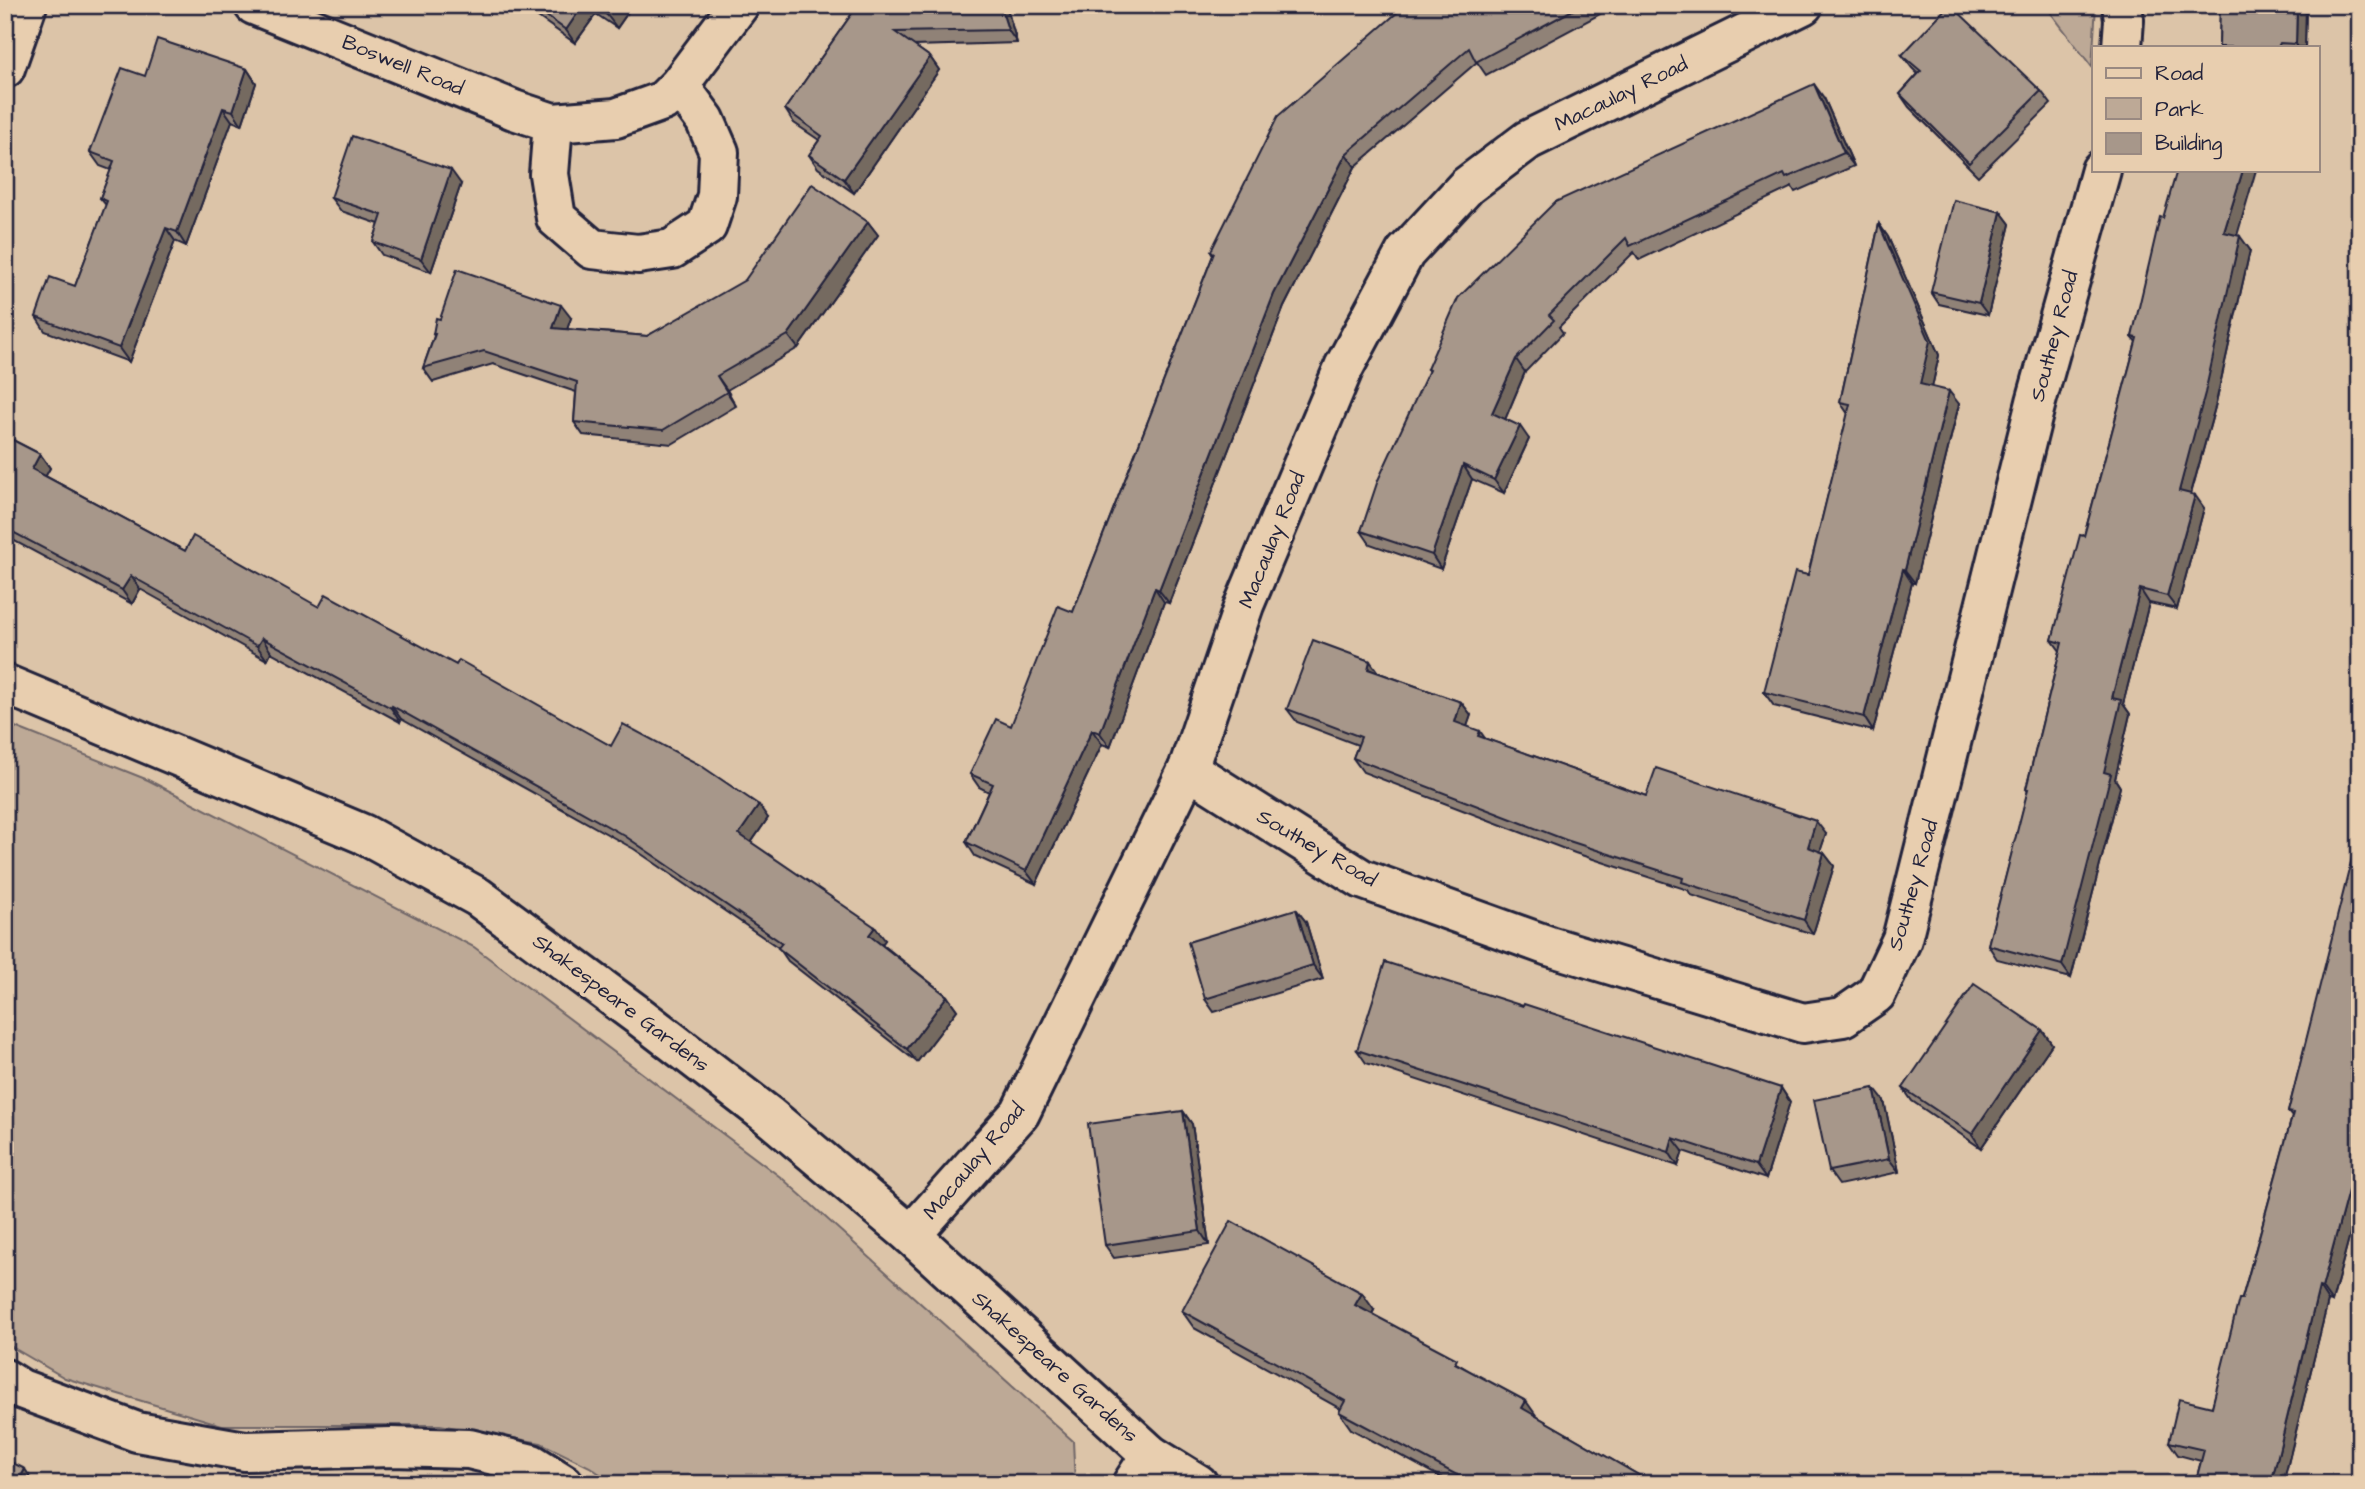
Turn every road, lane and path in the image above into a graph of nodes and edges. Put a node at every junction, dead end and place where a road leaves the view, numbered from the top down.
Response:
1 (27, 5) edge
2 (254, 5) edge
3 (739, 5) edge
4 (1803, 5) edge
5 (2122, 5) edge
6 (2122, 46) edge
7 (5, 68) edge
8 (679, 85) junction
9 (553, 123) junction
10 (2100, 172) edge
11 (5, 684) edge
12 (1188, 769) junction
13 (911, 1235) junction
14 (5, 1379) edge
15 (1142, 1469) edge
16 (564, 1484) edge
17 (1198, 1484) edge

1 - 7 street
2 - 9 street, Boswell Road
3 - 8 street, Boswell Road
4 - 12 street, Macaulay Road
5 - 6 street
8 - 9 street, Boswell Road
8 - 9 street
10 - 12 street, Southey Road
11 - 13 street, Shakespeare Gardens
12 - 13 street, Macaulay Road
13 - 15 street, Shakespeare Gardens
14 - 16 street
15 - 17 street, Shakespeare Gardens

